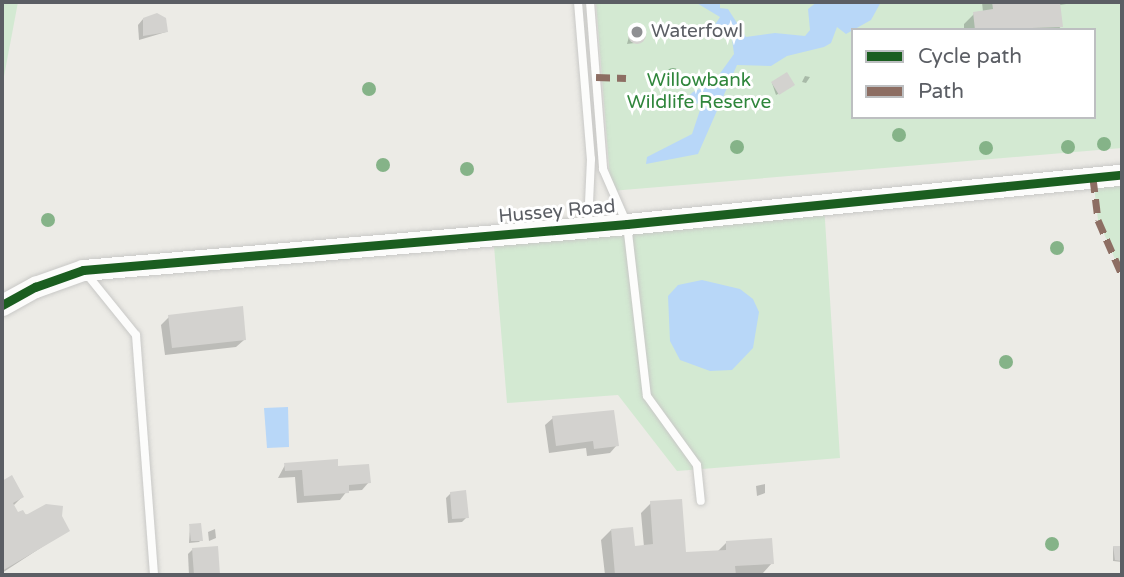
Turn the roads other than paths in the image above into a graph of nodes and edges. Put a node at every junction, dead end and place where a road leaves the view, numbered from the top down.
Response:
1 (578, 2) edge
2 (590, 2) edge
3 (1122, 175) edge
4 (627, 223) junction
5 (587, 226) junction
6 (83, 270) junction
7 (2, 306) edge
8 (701, 501) dead end
9 (154, 575) edge

1 - 5 lane
2 - 4 lane
3 - 4 street, Hussey Road
4 - 5 street, Hussey Road
4 - 8 lane
5 - 6 street, Hussey Road
6 - 7 street, Hussey Road
6 - 9 lane

